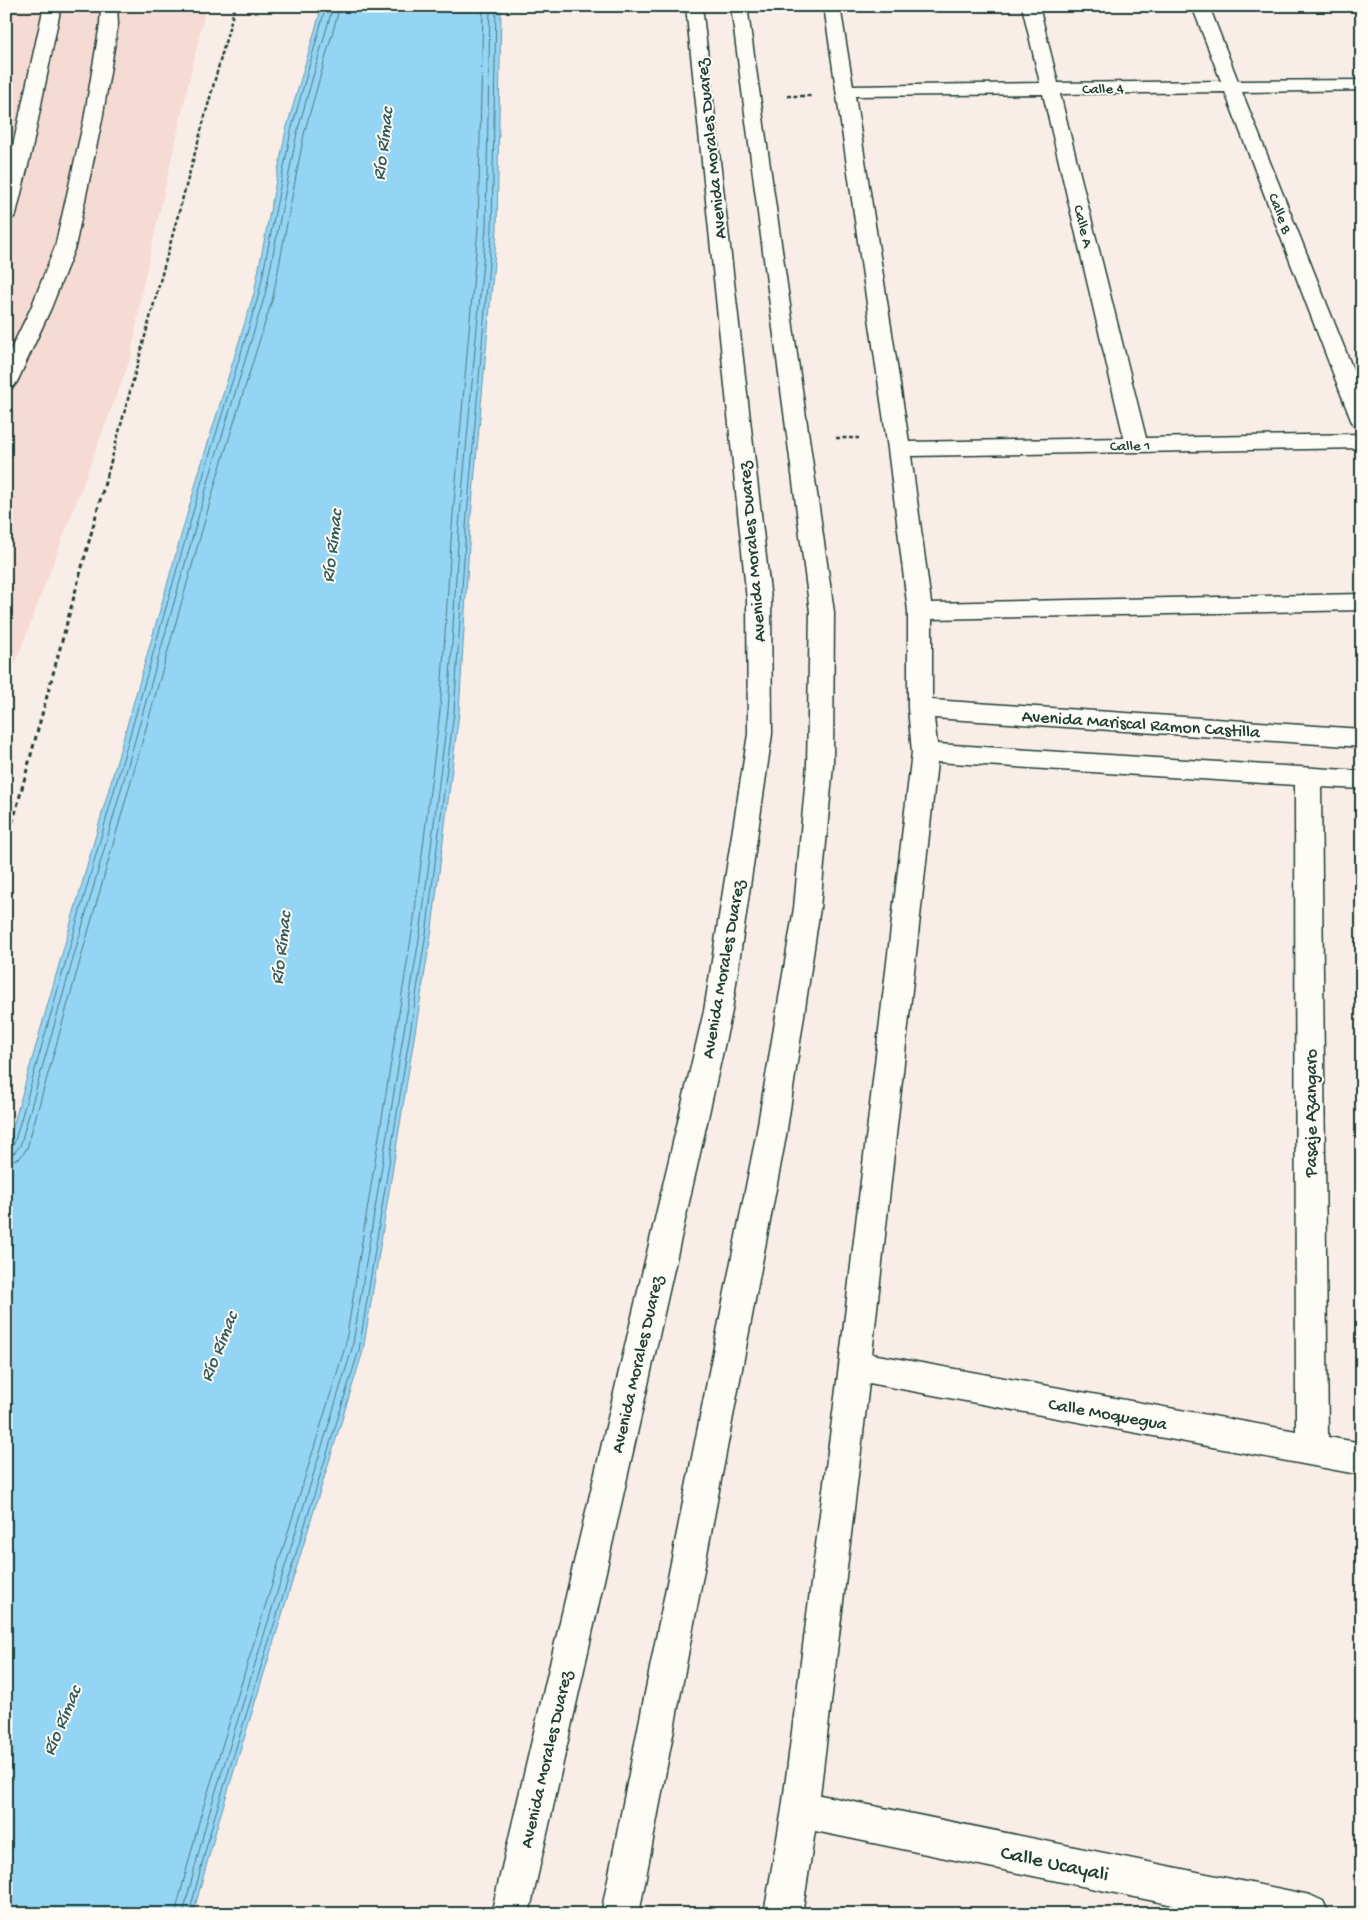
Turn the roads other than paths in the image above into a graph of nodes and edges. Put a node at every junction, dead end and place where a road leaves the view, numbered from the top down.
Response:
1 (53, 6) edge
2 (110, 6) edge
3 (694, 6) edge
4 (739, 6) edge
5 (832, 6) edge
6 (1030, 6) edge
7 (1200, 6) edge
8 (1362, 85) edge
9 (1232, 87) junction
10 (1050, 89) junction
11 (845, 93) junction
12 (6, 214) edge
13 (6, 382) edge
14 (1362, 420) edge
15 (1362, 441) edge
16 (898, 443) junction
17 (1138, 445) junction
18 (1362, 602) edge
19 (920, 610) junction
20 (920, 708) junction
21 (1362, 738) edge
22 (925, 752) junction
23 (1308, 776) junction
24 (1362, 780) edge
25 (855, 1366) junction
26 (1312, 1450) junction
27 (1362, 1459) edge
28 (800, 1809) junction
29 (510, 1914) edge
30 (620, 1914) edge
31 (783, 1914) edge
32 (1310, 1914) edge

1 - 12 main road
2 - 13 main road
3 - 29 main road, Avenida Morales Duarez
4 - 30 main road
5 - 11 main road
6 - 10 main road, Calle A
7 - 9 main road, Calle B
8 - 9 main road, Calle 4
9 - 10 main road, Calle 4
9 - 14 main road, Calle B
10 - 11 main road, Calle 4
10 - 17 main road, Calle A
11 - 16 main road
15 - 17 main road, Calle 1
16 - 17 main road, Calle 1
16 - 19 main road
18 - 19 main road
19 - 20 main road
20 - 21 main road, Avenida Mariscal Ramon Castilla
20 - 22 main road
22 - 23 main road
22 - 25 main road
23 - 24 main road
23 - 26 main road, Pasaje Azangaro
25 - 26 main road, Calle Moquegua
25 - 28 main road
26 - 27 main road, Calle Moquegua
28 - 31 main road
28 - 32 main road, Calle Ucayali

